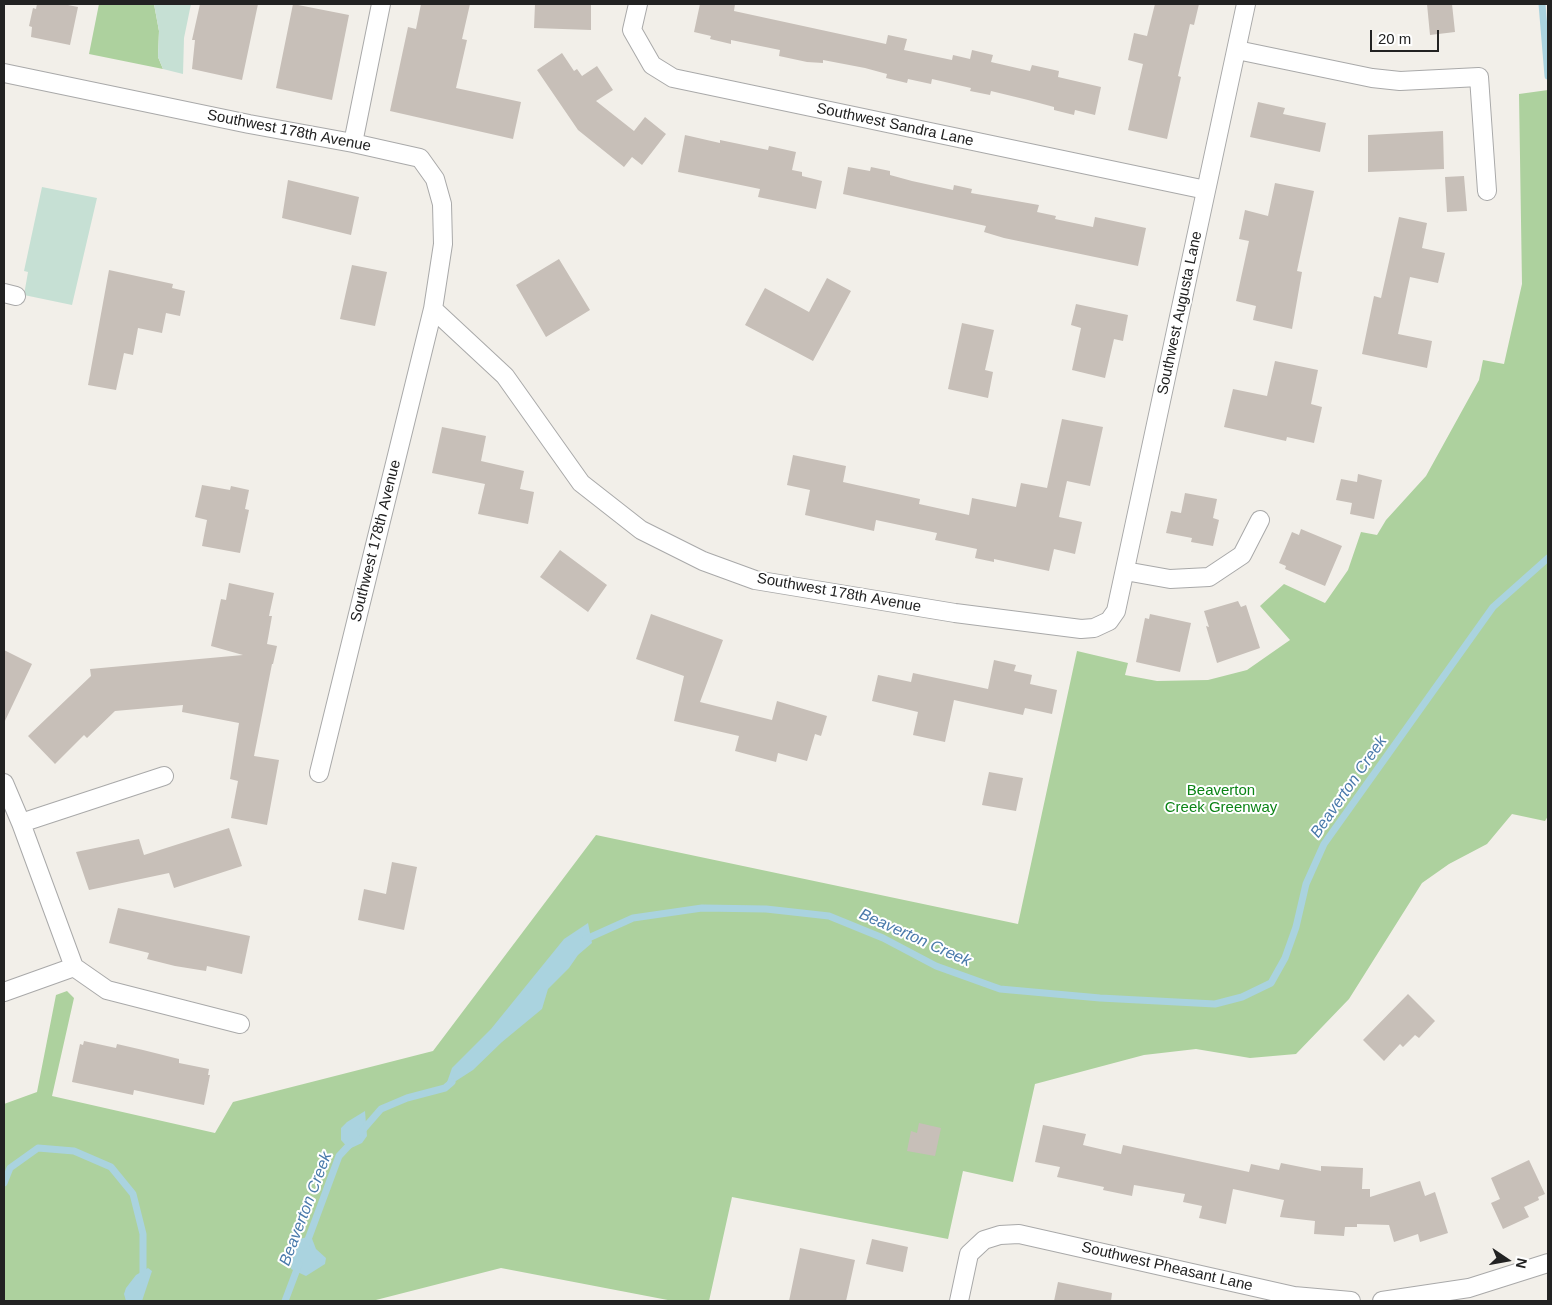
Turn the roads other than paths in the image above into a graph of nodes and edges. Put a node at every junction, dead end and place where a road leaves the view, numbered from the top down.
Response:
1 (381, 4) edge
2 (638, 4) edge
3 (1246, 4) edge
4 (1236, 50) junction
5 (4, 73) edge
6 (353, 143) junction
7 (1206, 190) junction
8 (1486, 191) dead end
9 (433, 309) junction
10 (1260, 520) dead end
11 (1125, 571) junction
12 (1109, 621) joint
13 (319, 773) dead end
14 (164, 776) dead end
15 (4, 783) edge
16 (21, 823) junction
17 (74, 967) junction
18 (4, 992) edge
19 (240, 1024) dead end
20 (1548, 1263) edge
21 (959, 1301) edge
22 (1351, 1301) edge
23 (1382, 1301) edge

1 - 6 street
2 - 7 street, Southwest Sandra Lane
3 - 4 street, Southwest Augusta Lane
4 - 7 street, Southwest Augusta Lane
4 - 8 street
5 - 6 street, Southwest 178th Avenue
6 - 9 street, Southwest 178th Avenue
7 - 11 street, Southwest Augusta Lane
9 - 12 street, Southwest 178th Avenue
9 - 13 street, Southwest 178th Avenue
10 - 11 street
11 - 12 street, Southwest Augusta Lane
14 - 16 street
15 - 16 street
16 - 17 street
17 - 18 street
17 - 19 street
20 - 23 street
21 - 22 street, Southwest Pheasant Lane

